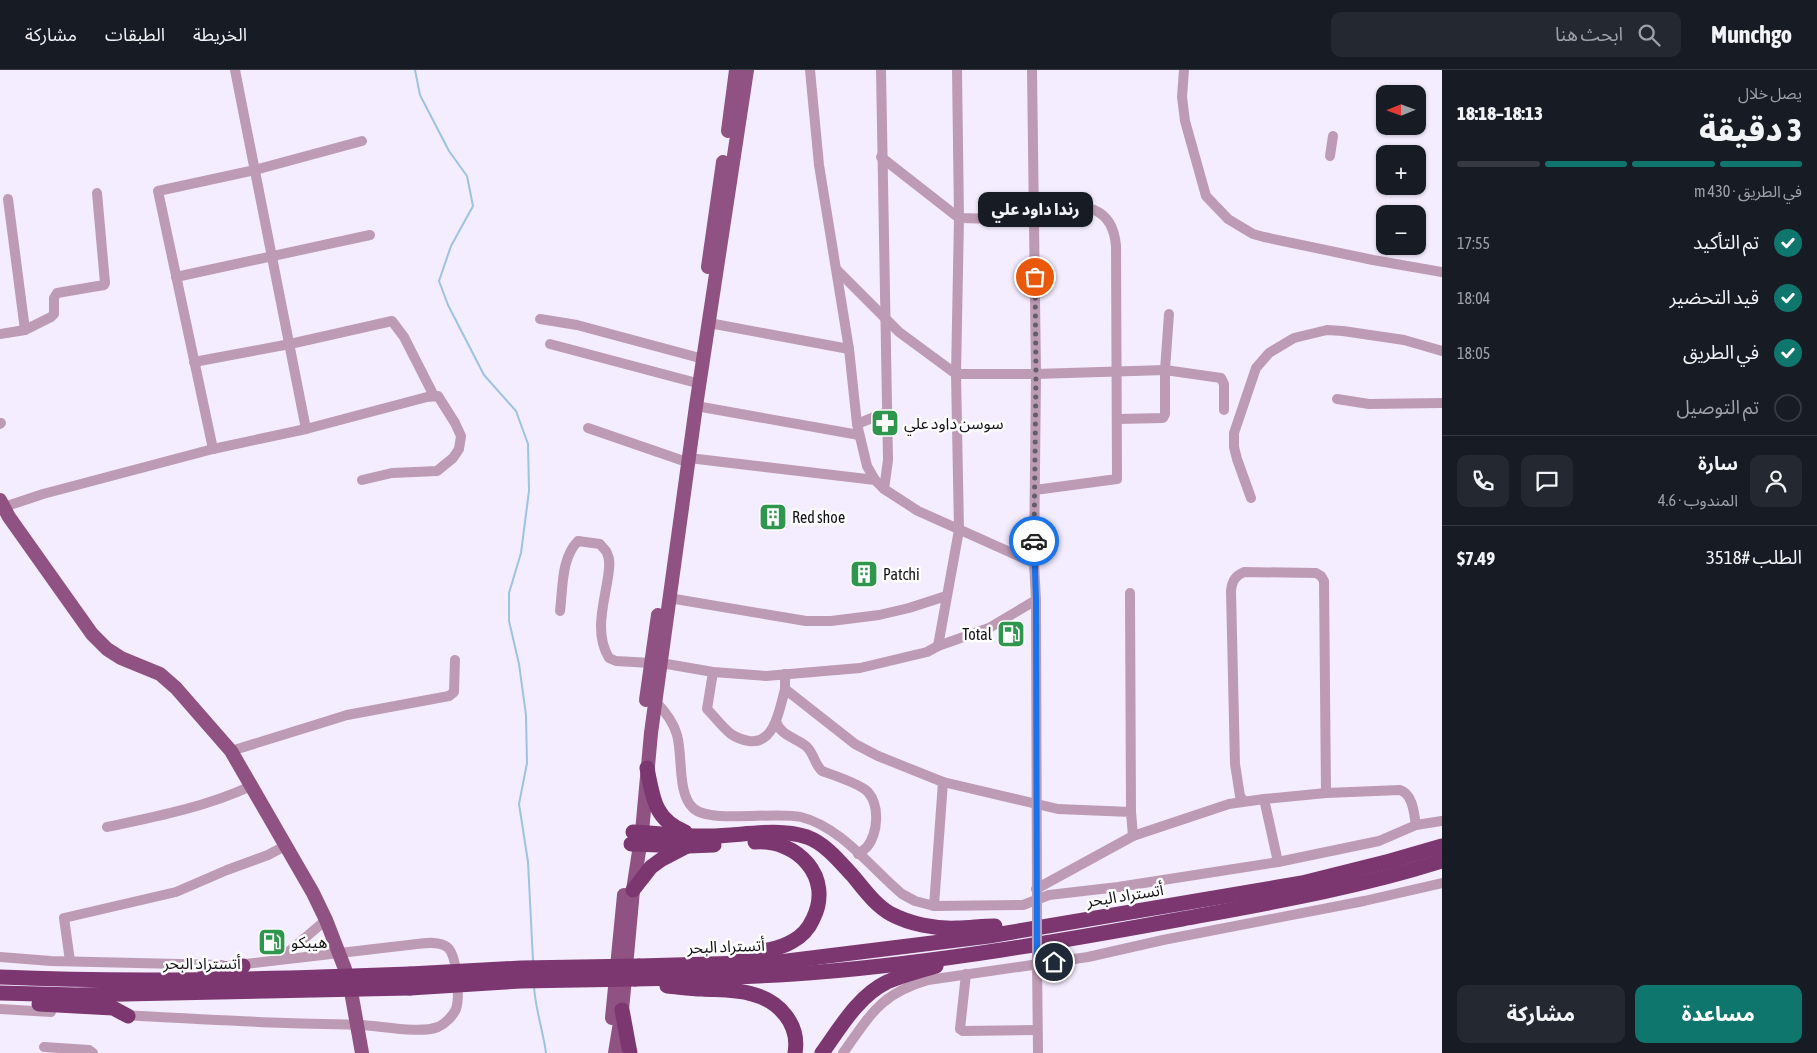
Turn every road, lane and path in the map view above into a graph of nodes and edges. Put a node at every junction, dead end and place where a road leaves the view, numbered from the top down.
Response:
1 (234, 70) edge
2 (736, 70) edge
3 (747, 70) edge
4 (810, 70) edge
5 (881, 70) edge
6 (957, 70) edge
7 (1032, 70) edge
8 (1184, 70) edge
9 (1333, 136) dead end
10 (362, 141) dead end
11 (1330, 156) dead end
12 (881, 157) junction
13 (255, 170) junction
14 (97, 192) dead end
15 (8, 199) dead end
16 (1034, 207) junction
17 (959, 218) junction
18 (1034, 220) junction
19 (370, 235) dead end
20 (273, 256) junction
21 (837, 270) junction
22 (1442, 272) edge
23 (176, 277) junction
24 (1168, 314) dead end
25 (540, 319) dead end
26 (886, 320) junction
27 (709, 323) junction
28 (25, 330) junction
29 (0, 334) edge
30 (290, 344) junction
31 (550, 344) dead end
32 (849, 349) junction
33 (1442, 350) edge
34 (696, 357) junction
35 (194, 362) junction
36 (1165, 370) junction
37 (1117, 372) junction
38 (956, 374) junction
39 (1036, 374) junction
40 (692, 382) junction
41 (434, 396) junction
42 (1337, 399) dead end
43 (1442, 403) edge
44 (696, 406) junction
45 (1224, 410) dead end
46 (886, 412) junction
47 (1118, 418) junction
48 (857, 424) junction
49 (588, 428) dead end
50 (306, 429) junction
51 (859, 434) junction
52 (214, 449) junction
53 (685, 459) junction
54 (362, 480) dead end
55 (875, 480) junction
56 (884, 489) junction
57 (1035, 490) junction
58 (1252, 498) dead end
59 (3, 511) edge
60 (959, 530) junction
61 (1034, 563) junction
62 (1130, 593) dead end
63 (946, 596) junction
64 (669, 598) junction
65 (1036, 600) junction
66 (560, 611) dead end
67 (938, 646) junction
68 (455, 660) dead end
69 (656, 663) junction
70 (713, 672) junction
71 (785, 674) junction
72 (785, 689) junction
73 (655, 701) junction
74 (776, 721) junction
75 (789, 736) junction
76 (762, 739) junction
77 (231, 751) junction
78 (647, 768) junction
79 (943, 782) junction
80 (251, 786) junction
81 (1326, 793) junction
82 (1264, 799) junction
83 (1244, 801) junction
84 (1037, 805) junction
85 (1130, 812) junction
86 (1442, 821) edge
87 (1416, 825) junction
88 (107, 827) dead end
89 (1133, 836) junction
90 (636, 838) junction
91 (689, 840) junction
92 (284, 846) junction
93 (1442, 846) edge
94 (858, 854) junction
95 (1442, 861) edge
96 (1278, 862) junction
97 (1442, 884) edge
98 (1036, 889) junction
99 (633, 890) junction
100 (1036, 905) junction
101 (934, 906) junction
102 (326, 920) junction
103 (1023, 929) junction
104 (340, 952) junction
105 (0, 957) edge
106 (955, 957) junction
107 (280, 960) junction
108 (70, 961) junction
109 (1037, 961) junction
110 (704, 964) junction
111 (243, 966) junction
112 (346, 969) dead end
113 (640, 974) junction
114 (966, 974) junction
115 (0, 977) edge
116 (157, 980) junction
117 (410, 981) junction
118 (0, 993) edge
119 (352, 997) dead end
120 (0, 1001) edge
121 (0, 1010) edge
122 (622, 1010) junction
123 (128, 1016) junction
124 (357, 1025) junction
125 (1038, 1030) junction
126 (44, 1047) dead end
127 (93, 1053) edge
128 (362, 1053) edge
129 (609, 1053) edge
130 (615, 1053) edge
131 (630, 1053) edge
132 (795, 1053) edge
133 (822, 1053) edge
134 (843, 1053) edge
135 (1038, 1053) edge

1 - 13 street
2 - 34 main road
3 - 27 main road
4 - 21 street
5 - 12 street
6 - 17 street
7 - 16 street
8 - 22 street
9 - 11 street
10 - 13 street
12 - 17 street
12 - 26 street
13 - 20 street
13 - 23 street
14 - 28 street
15 - 28 street
16 - 18 street
16 - 37 street
17 - 18 street
17 - 38 street
18 - 39 street
19 - 20 street
20 - 23 street
20 - 30 street
21 - 26 street
21 - 32 street
23 - 35 street
24 - 36 street
25 - 34 street
26 - 38 street
26 - 46 street
27 - 32 street
27 - 44 main road
28 - 29 street
30 - 35 street
30 - 41 street
30 - 50 street
31 - 40 street
32 - 48 street
33 - 58 street
34 - 40 main road
35 - 52 street
36 - 37 street
36 - 45 street
36 - 47 street
37 - 39 street
37 - 47 street
38 - 39 street
38 - 60 street
39 - 57 street
40 - 53 main road
41 - 50 street
41 - 54 street
42 - 43 street
44 - 51 street
44 - 53 main road
46 - 48 street
46 - 56 street
47 - 57 street
48 - 51 street
49 - 53 street
50 - 52 street
51 - 55 street
52 - 59 street
53 - 55 street
53 - 64 main road
53 - 69 main road
55 - 56 street
56 - 60 street
57 - 61 street
59 - 77 main road
60 - 61 street
60 - 63 street
61 - 65 street
62 - 85 street
63 - 64 street
63 - 67 street
64 - 69 main road
65 - 67 street
65 - 84 street
66 - 69 street
67 - 71 street
68 - 77 street
69 - 70 street
69 - 73 main road
69 - 90 main road
70 - 71 street
70 - 76 street
71 - 72 street
72 - 74 street
72 - 79 street
73 - 78 main road
73 - 94 street
74 - 75 street
74 - 76 street
75 - 76 street
75 - 94 street
77 - 80 main road
78 - 90 main road
78 - 91 highway
79 - 84 street
79 - 101 street
80 - 88 street
80 - 92 main road
81 - 82 street
81 - 83 street
81 - 87 street
82 - 83 street
82 - 96 street
83 - 89 street
84 - 85 street
84 - 98 street
85 - 89 street
86 - 87 street
87 - 96 street
89 - 98 street
90 - 91 highway
90 - 99 main road
90 - 129 main road
91 - 99 highway
91 - 103 highway
91 - 110 highway
92 - 102 main road
92 - 108 street
93 - 103 highway, أتستراد البحر
94 - 101 street
95 - 106 highway, أتستراد البحر
96 - 100 street
97 - 109 street
98 - 100 street
99 - 122 main road
100 - 101 street
100 - 109 street, bridge
102 - 104 main road
102 - 107 street
103 - 110 highway, أتستراد البحر
104 - 107 street
104 - 112 main road
104 - 124 street
105 - 108 street
106 - 113 highway, أتستراد البحر
106 - 133 highway
107 - 111 street
108 - 111 street
109 - 114 street
109 - 125 street
110 - 113 highway, أتستراد البحر
111 - 116 highway
113 - 117 highway, أتستراد البحر, bridge
113 - 132 highway
114 - 125 street
114 - 134 street
115 - 116 highway, أتستراد البحر
116 - 117 highway, أتستراد البحر
117 - 118 highway, أتستراد البحر
119 - 124 main road
120 - 123 highway
121 - 123 street
122 - 130 main road
122 - 131 highway
123 - 124 street
124 - 128 main road
125 - 135 street
126 - 127 street

